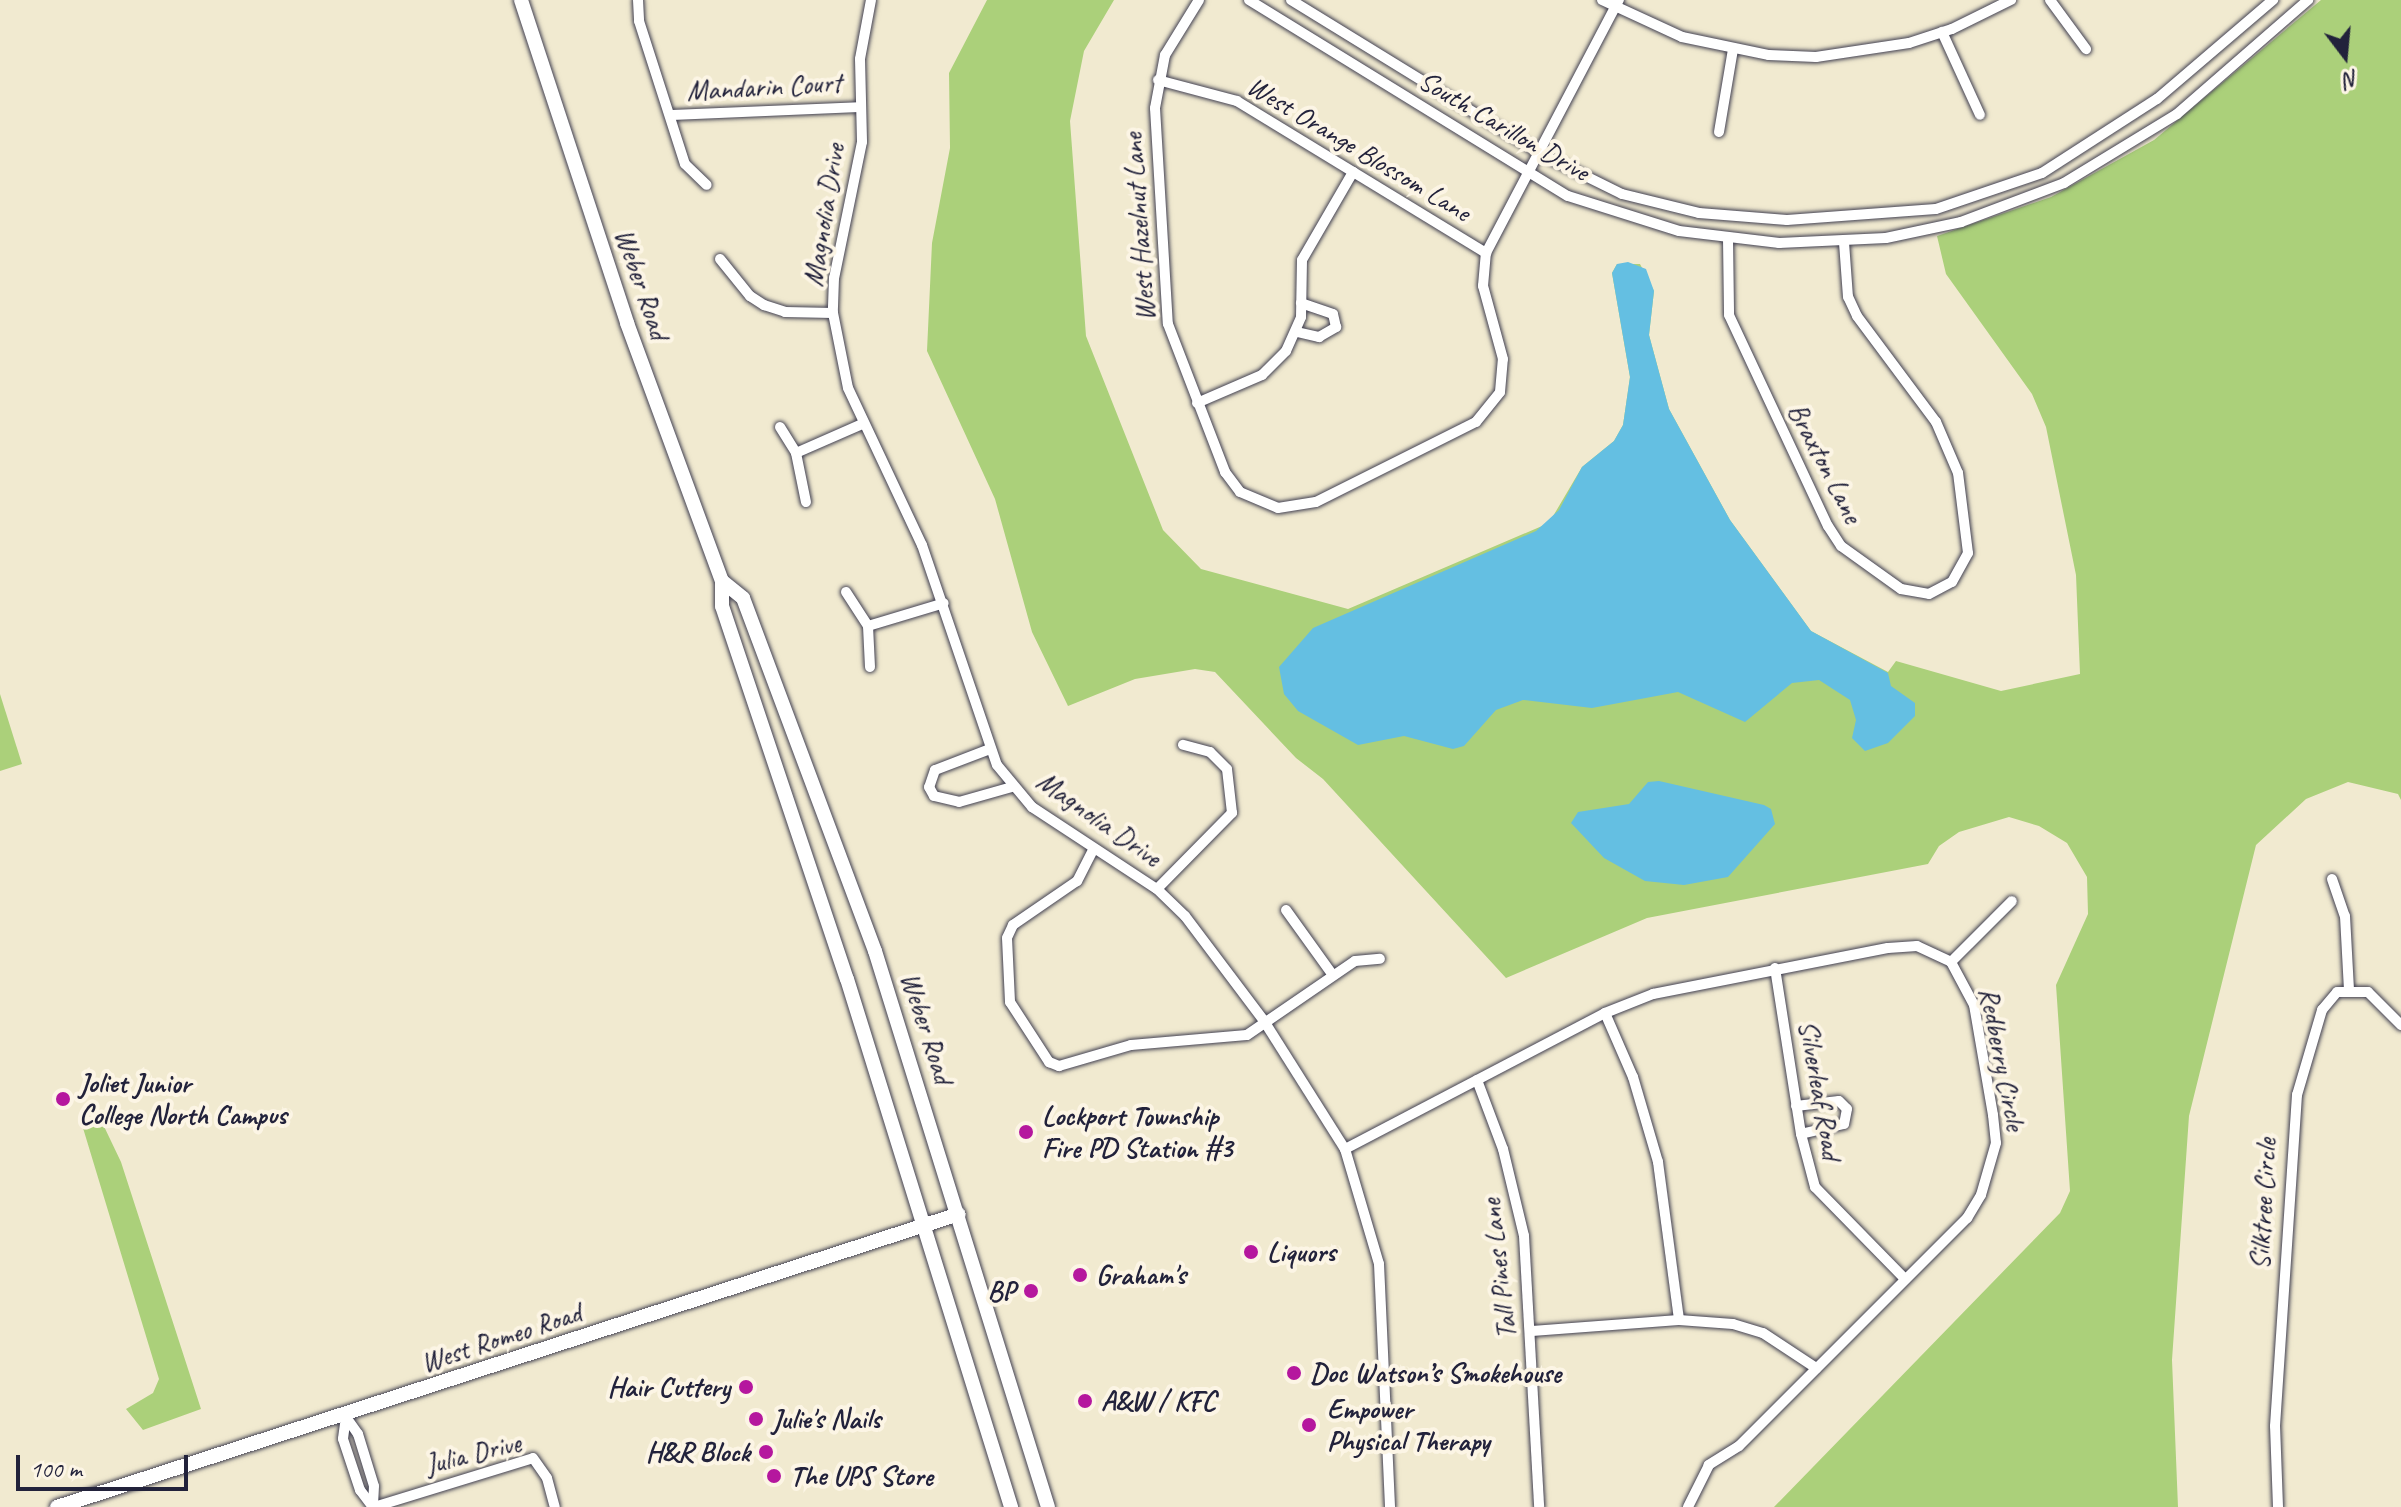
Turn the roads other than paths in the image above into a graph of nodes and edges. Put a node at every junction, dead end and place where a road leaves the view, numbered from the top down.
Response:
1 (521, 0) edge
2 (638, 0) edge
3 (871, 0) edge
4 (1199, 0) edge
5 (1249, 0) edge
6 (1291, 0) edge
7 (1602, 0) edge
8 (2011, 0) edge
9 (2050, 0) edge
10 (2273, 0) edge
11 (2308, 0) edge
12 (1616, 4) edge
13 (1942, 32) junction
14 (1733, 49) junction
15 (2086, 49) dead end
16 (1158, 80) junction
17 (860, 107) junction
18 (671, 115) junction
19 (1980, 115) dead end
20 (1719, 132) dead end
21 (1541, 154) junction
22 (1353, 172) junction
23 (1531, 175) junction
24 (707, 185) dead end
25 (1728, 239) junction
26 (1844, 242) junction
27 (1486, 253) junction
28 (720, 259) dead end
29 (1301, 303) junction
30 (833, 313) junction
31 (1297, 332) junction
32 (1197, 403) junction
33 (862, 424) junction
34 (780, 427) dead end
35 (796, 453) junction
36 (806, 502) dead end
37 (722, 581) junction
38 (846, 592) dead end
39 (944, 603) junction
40 (868, 626) junction
41 (870, 667) dead end
42 (1183, 745) dead end
43 (990, 749) junction
44 (1012, 787) junction
45 (1093, 850) junction
46 (2332, 879) dead end
47 (1157, 889) junction
48 (2012, 901) dead end
49 (1286, 910) dead end
50 (1380, 959) dead end
51 (1951, 962) junction
52 (1775, 968) junction
53 (1332, 974) junction
54 (2349, 989) junction
55 (1605, 1013) junction
56 (1264, 1021) junction
57 (2401, 1025) edge
58 (1477, 1080) junction
59 (1796, 1106) junction
60 (1801, 1134) junction
61 (1345, 1149) junction
62 (959, 1214) junction
63 (921, 1226) junction
64 (1905, 1279) junction
65 (1679, 1320) junction
66 (1532, 1331) junction
67 (1816, 1368) junction
68 (346, 1417) junction
69 (57, 1507) edge
70 (373, 1507) edge
71 (555, 1507) edge
72 (1011, 1507) edge
73 (1048, 1507) edge
74 (1390, 1507) edge
75 (1539, 1507) edge
76 (1688, 1507) edge
77 (2278, 1507) edge

1 - 37 main road, Weber Road
2 - 18 street, Mandarin Court
3 - 17 street, Magnolia Drive
4 - 16 street, West Hazelnut Lane
5 - 23 street, South Carillon Drive
6 - 21 street, South Carillon Drive
7 - 12 street
8 - 13 street
9 - 15 street
10 - 21 street, South Carillon Drive
11 - 26 street, South Carillon Drive
12 - 14 street
12 - 21 street, West Hazelnut Lane
13 - 14 street
13 - 19 street
14 - 20 street
16 - 22 street, West Orange Blossom Lane
16 - 32 street, West Hazelnut Lane
17 - 18 street, Mandarin Court
17 - 30 street, Magnolia Drive
18 - 24 street, Mandarin Court
21 - 23 street, West Hazelnut Lane
22 - 27 street, West Orange Blossom Lane
22 - 29 street
23 - 25 street, South Carillon Drive
23 - 27 street, West Hazelnut Lane
25 - 26 street, South Carillon Drive
25 - 26 street, Braxton Lane
27 - 32 street, West Hazelnut Lane
28 - 30 street
29 - 31 street
29 - 31 street
30 - 33 street, Magnolia Drive
31 - 32 street
33 - 35 street
33 - 39 street, Magnolia Drive
34 - 35 street
35 - 36 street
37 - 62 main road, Weber Road
37 - 63 main road, Weber Road
38 - 40 street
39 - 40 street
39 - 43 street, Magnolia Drive
40 - 41 street
42 - 47 street
43 - 44 street, Magnolia Drive
43 - 44 street
44 - 45 street, Magnolia Drive
45 - 47 street, Magnolia Drive
45 - 56 street
46 - 54 street
47 - 56 street, Magnolia Drive
48 - 51 street
49 - 53 street
50 - 53 street
51 - 52 street, Redberry Circle
51 - 64 street, Redberry Circle
52 - 55 street, Redberry Circle
52 - 59 street, Silverleaf Road
53 - 56 street
54 - 57 street
54 - 77 street, Silktree Circle
55 - 58 street, Redberry Circle
55 - 65 street
56 - 61 street, Magnolia Drive
58 - 61 street, Redberry Circle
58 - 66 street, Tall Pines Lane
59 - 60 street, Silverleaf Road
59 - 60 street
60 - 64 street, Silverleaf Road
61 - 74 street, Magnolia Drive
62 - 63 main road, West Romeo Road
62 - 73 main road, Weber Road
63 - 68 main road, West Romeo Road
63 - 72 main road, Weber Road
64 - 67 street, Redberry Circle
65 - 66 street
65 - 67 street
66 - 75 street, Tall Pines Lane
67 - 76 street, Redberry Circle
68 - 69 main road, West Romeo Road
68 - 70 street
70 - 71 street, Julia Drive

